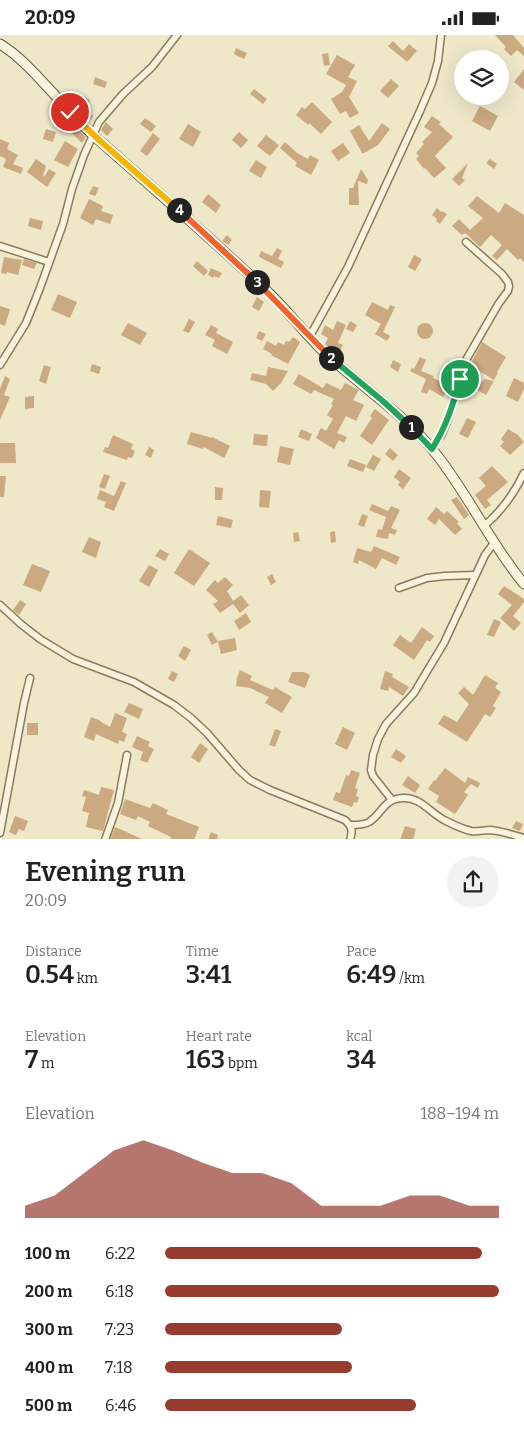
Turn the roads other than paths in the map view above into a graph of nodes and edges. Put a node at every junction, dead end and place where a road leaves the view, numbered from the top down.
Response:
1 (176, 35) edge
2 (441, 35) edge
3 (0, 44) edge
4 (93, 135) junction
5 (466, 242) dead end
6 (0, 246) edge
7 (49, 262) junction
8 (310, 336) junction
9 (0, 365) edge
10 (432, 449) junction
11 (524, 473) edge
12 (484, 526) junction
13 (494, 543) junction
14 (476, 575) junction
15 (524, 584) edge
16 (399, 588) dead end
17 (0, 605) edge
18 (30, 678) dead end
19 (127, 755) dead end
20 (392, 800) junction
21 (350, 825) junction
22 (0, 833) edge
23 (524, 838) edge
24 (105, 839) edge
25 (350, 839) edge

1 - 4 street
2 - 8 street
3 - 4 main road
4 - 7 street
4 - 8 main road
5 - 10 street
6 - 7 street
7 - 9 street
8 - 10 main road
10 - 12 main road
11 - 12 street
12 - 13 main road
13 - 14 street
13 - 15 main road
14 - 16 street
14 - 20 street
17 - 21 street
18 - 22 street
19 - 24 street
20 - 21 street
20 - 23 street
21 - 25 street

